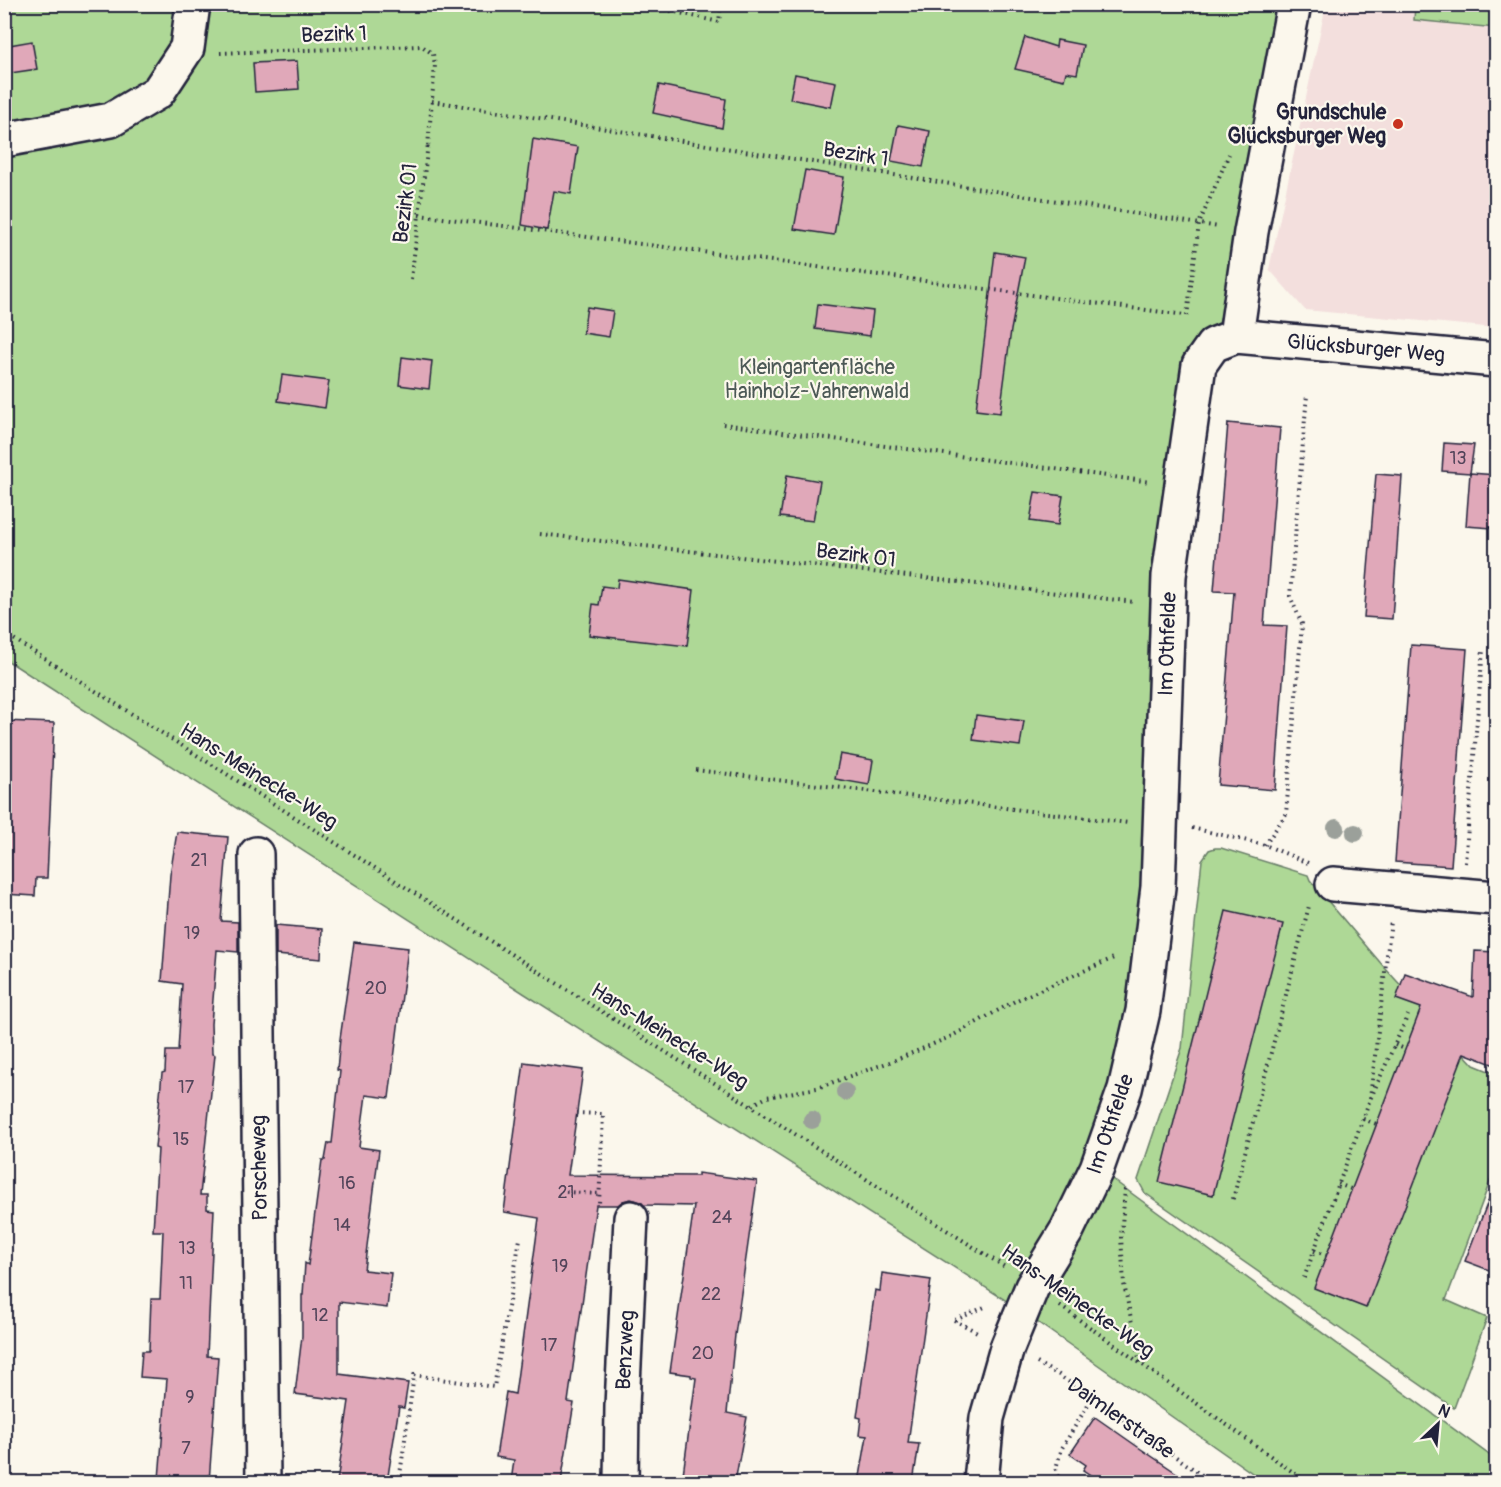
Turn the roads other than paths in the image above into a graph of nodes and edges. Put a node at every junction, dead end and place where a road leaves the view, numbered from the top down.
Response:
1 (193, 4) edge
2 (1294, 4) edge
3 (4, 140) edge
4 (1236, 336) junction
5 (1497, 360) edge
6 (256, 854) dead end
7 (1322, 893) road end
8 (1497, 898) edge
9 (631, 1218) road end
10 (262, 1482) edge
11 (621, 1482) edge
12 (981, 1482) edge

1 - 3 street
2 - 4 street
4 - 5 street, Glücksburger Weg
4 - 12 street, Im Othfelde
6 - 10 street, Porscheweg
7 - 8 street
9 - 11 street, Benzweg

